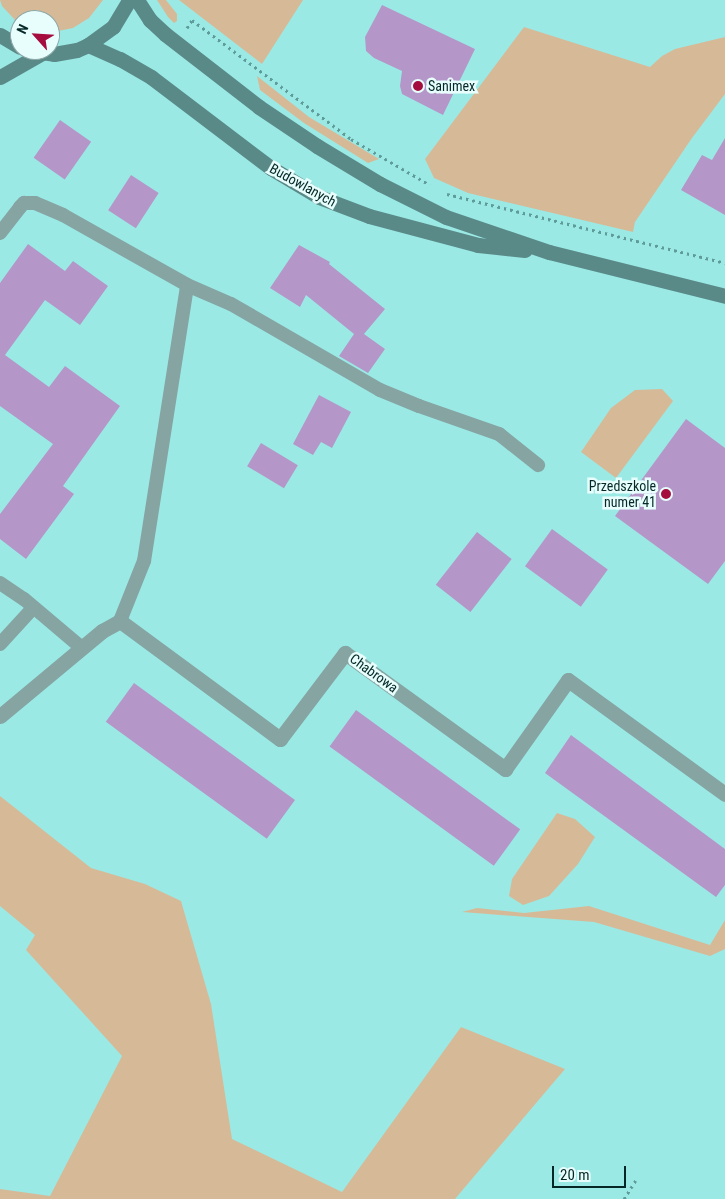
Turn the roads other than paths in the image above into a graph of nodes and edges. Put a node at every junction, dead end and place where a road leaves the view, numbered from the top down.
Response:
1 (128, 0) edge
2 (137, 0) edge
3 (88, 45) junction
4 (60, 53) edge
5 (23, 60) edge
6 (0, 77) edge
7 (0, 233) edge
8 (549, 252) junction
9 (187, 285) junction
10 (725, 296) edge
11 (538, 464) dead end
12 (0, 583) edge
13 (33, 608) junction
14 (120, 621) junction
15 (0, 644) edge
16 (82, 648) junction
17 (0, 716) edge
18 (725, 794) edge

1 - 3 main road
2 - 8 main road, Budowlanych
3 - 4 main road
3 - 8 main road, Budowlanych
5 - 6 main road
7 - 9 lane
8 - 10 main road, Budowlanych
9 - 11 lane
9 - 14 lane
12 - 13 lane
13 - 15 lane
13 - 16 lane
14 - 16 street
14 - 18 street, Chabrowa
16 - 17 street

